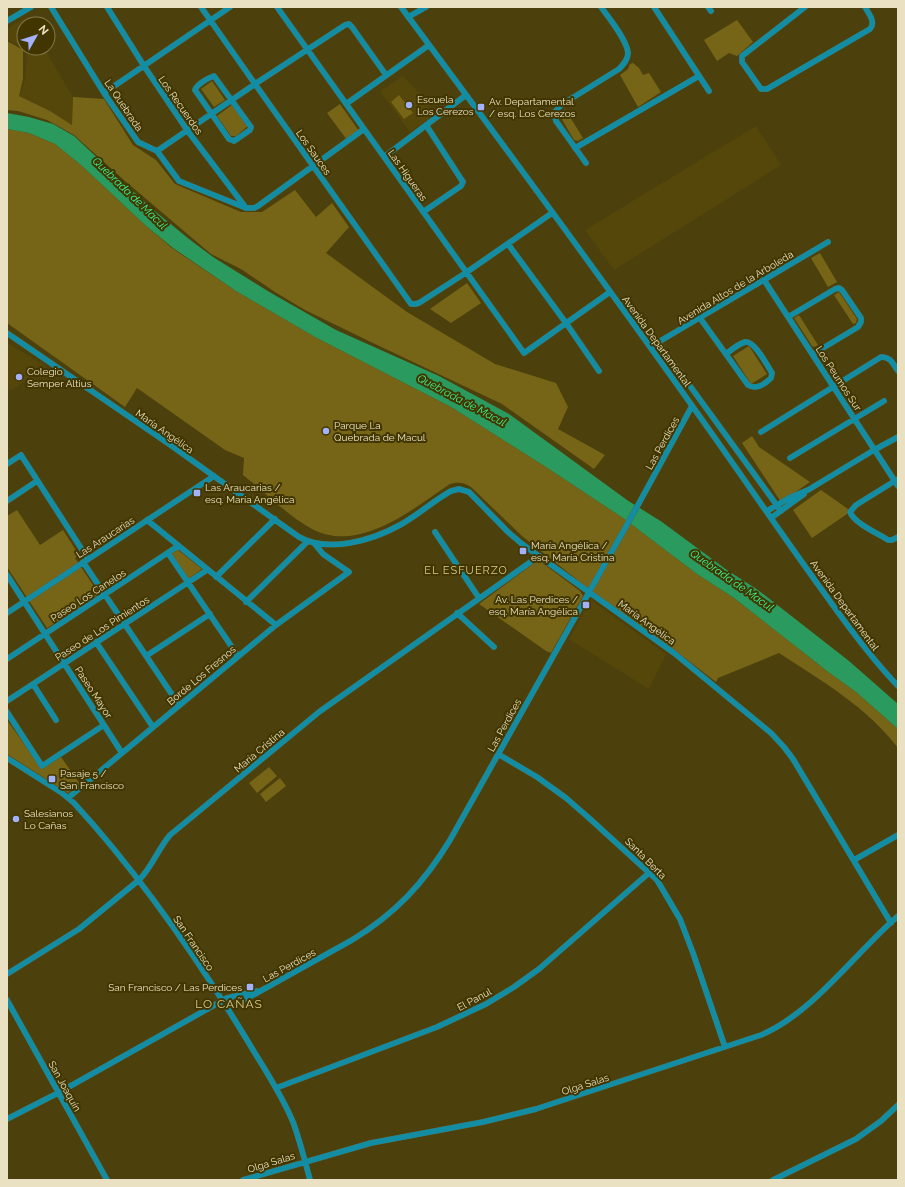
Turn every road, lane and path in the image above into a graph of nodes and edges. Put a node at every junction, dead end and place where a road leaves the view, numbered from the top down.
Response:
1 (31, 7) edge
2 (51, 7) edge
3 (107, 7) edge
4 (201, 7) edge
5 (230, 7) edge
6 (277, 7) edge
7 (401, 7) edge
8 (426, 7) edge
9 (601, 7) edge
10 (654, 7) edge
11 (805, 7) edge
12 (865, 7) edge
13 (408, 17) junction
14 (7, 21) edge
15 (210, 21) junction
16 (428, 45) junction
17 (307, 50) junction
18 (144, 66) junction
19 (386, 75) junction
20 (698, 76) junction
21 (255, 84) junction
22 (709, 90) dead end
23 (104, 93) junction
24 (466, 95) junction
25 (232, 100) junction
26 (346, 104) junction
27 (212, 114) junction
28 (426, 125) junction
29 (364, 129) junction
30 (187, 130) junction
31 (575, 148) junction
32 (157, 151) junction
33 (384, 157) junction
34 (586, 163) dead end
35 (313, 166) junction
36 (246, 208) junction
37 (423, 212) junction
38 (552, 213) junction
39 (828, 242) dead end
40 (508, 244) junction
41 (467, 272) junction
42 (764, 280) junction
43 (610, 292) junction
44 (788, 317) junction
45 (700, 318) junction
46 (566, 323) junction
47 (7, 333) edge
48 (658, 342) junction
49 (650, 347) junction
50 (726, 354) junction
51 (813, 354) junction
52 (599, 371) dead end
53 (898, 371) edge
54 (833, 386) junction
55 (884, 401) dead end
56 (692, 406) junction
57 (855, 419) junction
58 (761, 432) dead end
59 (898, 437) edge
60 (874, 450) junction
61 (790, 458) dead end
62 (7, 464) edge
63 (214, 476) junction
64 (38, 481) junction
65 (897, 482) edge
66 (808, 490) junction
67 (7, 501) edge
68 (777, 505) junction
69 (767, 511) junction
70 (780, 511) junction
71 (771, 518) junction
72 (275, 519) junction
73 (147, 520) junction
74 (435, 532) dead end
75 (897, 538) edge
76 (308, 541) junction
77 (314, 543) junction
78 (178, 546) junction
79 (168, 553) junction
80 (539, 556) junction
81 (85, 561) junction
82 (207, 570) junction
83 (349, 572) joint
84 (7, 575) edge
85 (216, 577) junction
86 (188, 582) junction
87 (589, 592) junction
88 (105, 594) junction
89 (479, 598) junction
90 (24, 601) junction
91 (246, 602) junction
92 (7, 612) edge
93 (210, 614) junction
94 (457, 614) junction
95 (124, 624) junction
96 (276, 625) junction
97 (45, 634) junction
98 (96, 642) junction
99 (494, 646) dead end
100 (146, 656) junction
101 (238, 656) junction
102 (7, 659) edge
103 (64, 663) junction
104 (33, 684) junction
105 (898, 686) edge
106 (7, 701) edge
107 (179, 705) junction
108 (7, 712) edge
109 (56, 720) dead end
110 (104, 725) junction
111 (153, 727) junction
112 (122, 752) junction
113 (498, 754) junction
114 (7, 758) edge
115 (68, 798) junction
116 (898, 835) edge
117 (854, 860) junction
118 (650, 872) junction
119 (139, 880) junction
120 (898, 916) edge
121 (891, 922) junction
122 (7, 974) edge
123 (263, 990) junction
124 (7, 1000) edge
125 (223, 1001) junction
126 (228, 1009) junction
127 (725, 1047) junction
128 (276, 1088) junction
129 (58, 1092) junction
130 (898, 1105) edge
131 (7, 1119) edge
132 (305, 1162) junction
133 (107, 1180) edge
134 (243, 1180) edge
135 (310, 1180) edge
136 (773, 1180) edge

1 - 14 street
2 - 23 street, La Quebrada
3 - 18 street, Los Recuerdos
4 - 15 street, Los Sauces
5 - 15 street
6 - 17 street, Las Higueras
7 - 13 street, Avenida Departamental
8 - 13 street
9 - 31 street
10 - 20 street
11 - 12 street
13 - 16 street, Avenida Departamental
15 - 18 street
15 - 21 street, Los Sauces
16 - 19 street
16 - 24 street, Avenida Departamental
17 - 19 street
17 - 21 street
17 - 26 street, Las Higueras
18 - 23 street
18 - 30 street, Los Recuerdos
19 - 26 street
20 - 22 street
20 - 31 street
21 - 25 street
21 - 35 street, Los Sauces
23 - 32 street, La Quebrada
24 - 28 street
24 - 38 street, Avenida Departamental
25 - 27 street
25 - 27 street
25 - 27 street
26 - 29 street, Las Higueras
27 - 30 street
28 - 33 street
28 - 37 street
29 - 33 street, Las Higueras
29 - 35 street
30 - 32 street
30 - 36 street, Los Recuerdos
31 - 34 street
32 - 36 street, La Quebrada
33 - 37 street, Las Higueras
35 - 36 street
35 - 41 street, Los Sauces
37 - 41 street, Las Higueras
38 - 40 street
38 - 43 street, Avenida Departamental
39 - 42 street, Avenida Altos de la Arboleda
40 - 41 street
40 - 46 street
41 - 46 street, Las Higueras
42 - 44 street, Los Peumos Sur
42 - 45 street, Avenida Altos de la Arboleda
43 - 46 street
43 - 49 street, Avenida Departamental
44 - 51 street, Los Peumos Sur
44 - 51 street
45 - 48 street, Avenida Altos de la Arboleda
45 - 50 street
46 - 52 street
47 - 63 street, María Angélica
48 - 49 street, Avenida Altos de la Arboleda
48 - 68 street, Avenida Departamental
49 - 56 street, Avenida Departamental
50 - 50 street
51 - 54 street, Los Peumos Sur
53 - 54 street
54 - 57 street, Los Peumos Sur
54 - 58 street
55 - 57 street
56 - 69 street, Avenida Departamental
56 - 87 street, Las Perdices
57 - 60 street, Los Peumos Sur
57 - 61 street
59 - 60 street
60 - 65 street, Los Peumos Sur
60 - 66 street
62 - 64 street
63 - 72 street, María Angélica
63 - 73 street, Las Araucarias
64 - 67 street
64 - 81 street
65 - 75 street
66 - 68 street
66 - 70 street
68 - 69 street
68 - 70 street, Avenida Departamental
69 - 71 street, Avenida Departamental
70 - 71 street
71 - 105 street, Avenida Departamental
72 - 76 street, María Angélica
72 - 85 street
73 - 78 street
73 - 81 street, Las Araucarias
74 - 89 street
76 - 77 street, María Angélica
76 - 91 street
77 - 80 street, María Angélica
77 - 83 street, María Angélica
78 - 79 street, Paseo Los Canelos
78 - 82 street
79 - 86 street
79 - 88 street, Paseo Los Canelos
80 - 87 street, María Angélica
80 - 89 street, María Cristina
81 - 88 street
81 - 90 street, Las Araucarias
82 - 85 street
82 - 86 street, Paseo de Los Pimientos
83 - 96 street, Borde Los Fresnos
84 - 90 street, Paseo Mayor
85 - 91 street
86 - 93 street
86 - 95 street, Paseo de Los Pimientos
87 - 113 street, Las Perdices
87 - 117 street, María Angélica
88 - 95 street
88 - 97 street, Paseo Los Canelos
89 - 94 street, María Cristina
90 - 92 street, Las Araucarias
90 - 97 street, Paseo Mayor
91 - 96 street
93 - 100 street
93 - 101 street
94 - 99 street
94 - 119 street, María Cristina
95 - 98 street, Paseo de Los Pimientos
95 - 100 street
96 - 101 street, Borde Los Fresnos
97 - 102 street, Paseo Los Canelos
97 - 103 street, Paseo Mayor
98 - 103 street, Paseo de Los Pimientos
98 - 111 street
100 - 107 street
101 - 107 street, Borde Los Fresnos
103 - 104 street, Paseo de Los Pimientos
103 - 110 street, Paseo Mayor
104 - 106 street, Paseo de Los Pimientos
104 - 109 street
107 - 111 street, Borde Los Fresnos
108 - 110 street
110 - 112 street, Paseo Mayor
111 - 112 street, Borde Los Fresnos
112 - 115 street, Borde Los Fresnos
113 - 118 street, Santa Berta
113 - 123 street, Las Perdices
114 - 115 street, San Francisco
115 - 119 street, San Francisco
116 - 117 street
117 - 121 street, María Angélica
118 - 127 street, Santa Berta
118 - 128 street, El Panul
119 - 122 street, María Cristina
119 - 125 street, San Francisco
120 - 121 street, Olga Salas
121 - 127 street, Olga Salas
123 - 125 street, Las Perdices
123 - 126 street, Las Perdices
124 - 129 street, San Joaquín
125 - 126 street, San Francisco
125 - 129 street, Las Perdices
126 - 128 street, San Francisco
127 - 132 street, Olga Salas
128 - 132 street, San Francisco
129 - 131 street, Las Perdices
129 - 133 street, San Joaquín
130 - 136 street
132 - 134 street, Olga Salas
132 - 135 street, San Francisco

